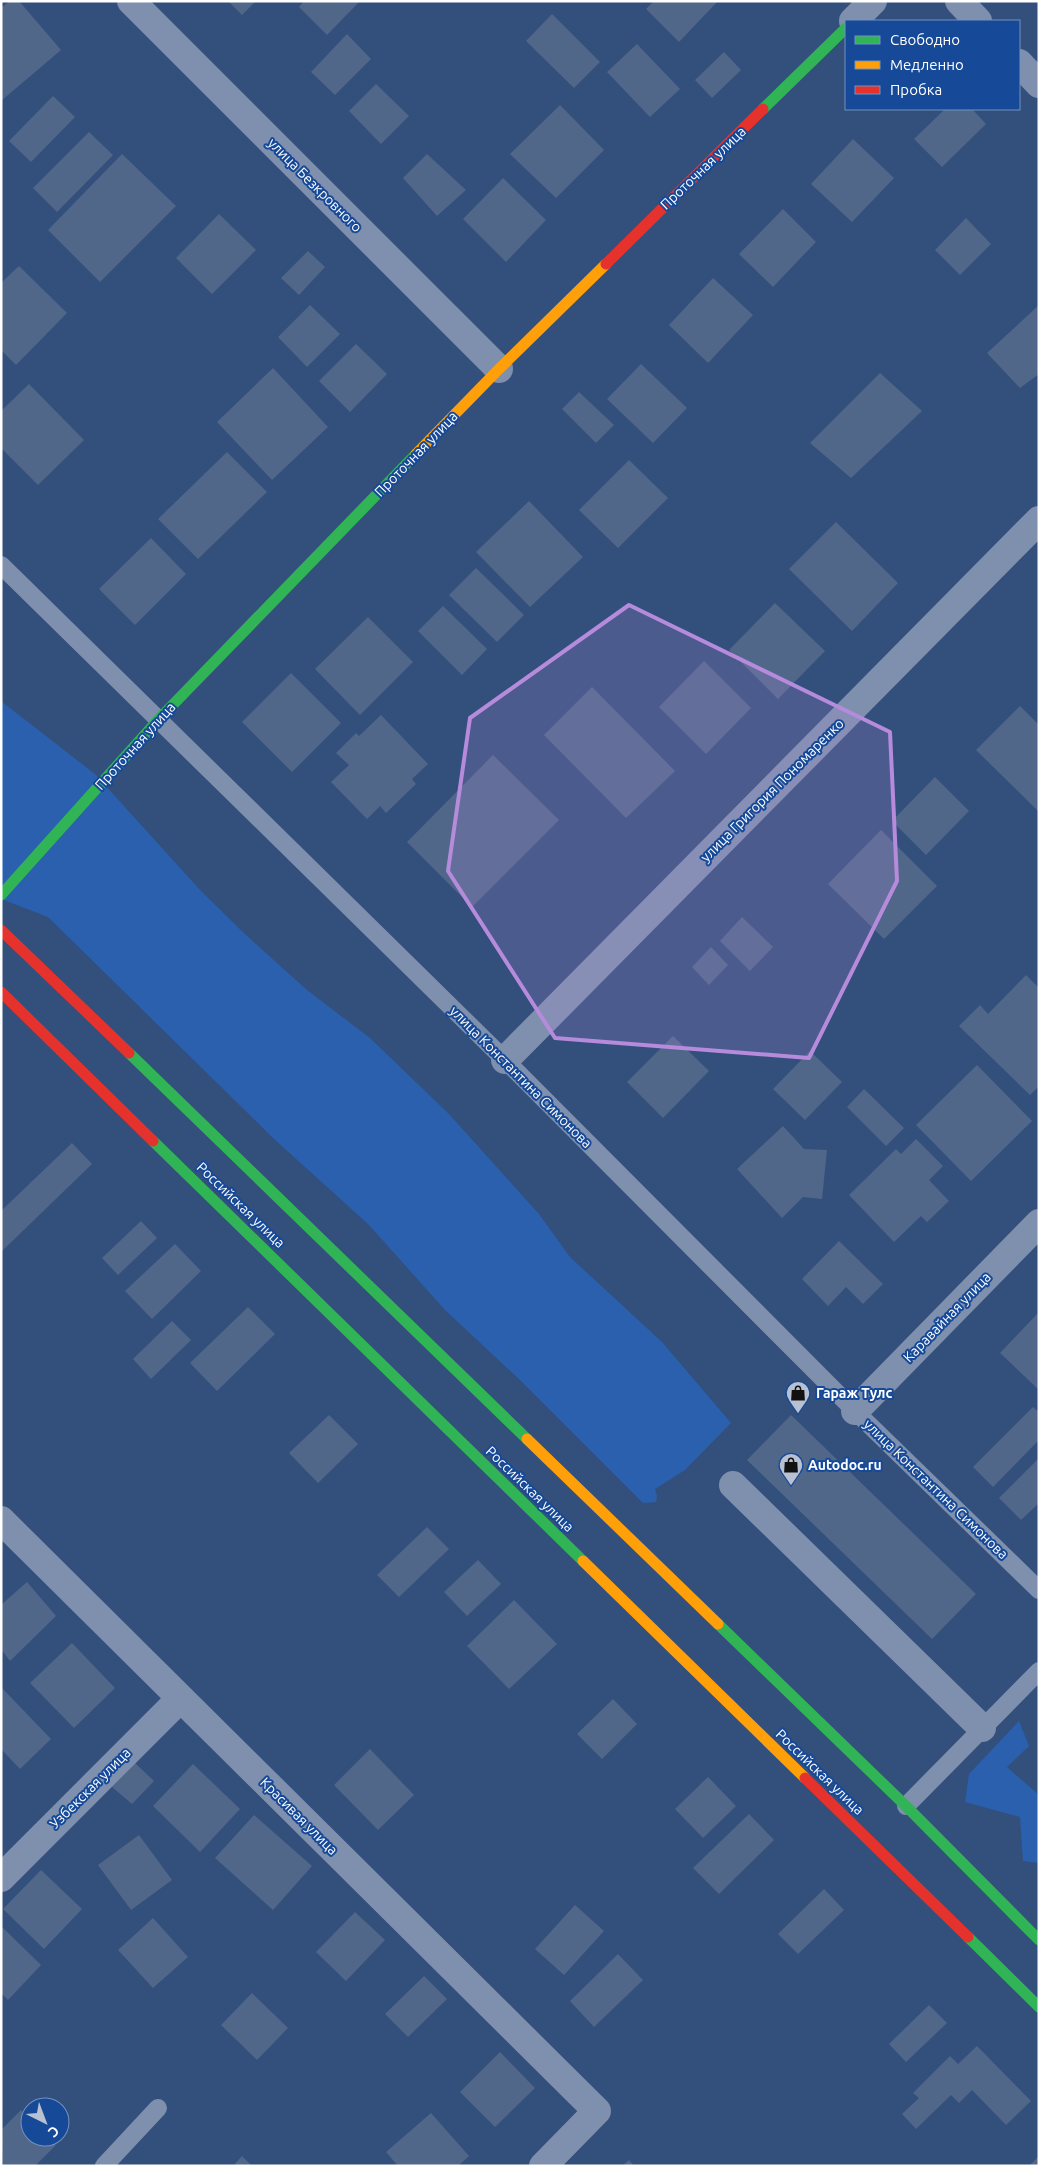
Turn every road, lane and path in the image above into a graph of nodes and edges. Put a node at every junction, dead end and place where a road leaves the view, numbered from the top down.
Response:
1 (131, 1) edge
2 (873, 1) edge
3 (959, 1) edge
4 (854, 20) edge
5 (977, 20) edge
6 (845, 29) edge
7 (1020, 64) edge
8 (1039, 84) edge
9 (499, 369) junction
10 (1039, 520) edge
11 (1, 565) edge
12 (159, 719) junction
13 (1, 896) edge
14 (1, 930) edge
15 (1, 992) edge
16 (505, 1060) junction
17 (1039, 1223) edge
18 (855, 1411) junction
19 (733, 1485) dead end
20 (1, 1520) edge
21 (1039, 1590) edge
22 (1039, 1671) edge
23 (180, 1698) junction
24 (982, 1728) junction
25 (906, 1806) junction
26 (1, 1878) edge
27 (1039, 1940) edge
28 (1039, 2007) edge
29 (158, 2108) dead end
30 (104, 2166) edge
31 (543, 2166) edge

1 - 9 street, улица Безкровного
2 - 4 street
3 - 5 street
6 - 9 main road, Проточная улица
7 - 8 street
9 - 12 main road, Проточная улица
10 - 16 street, улица Григория Пономаренко
11 - 12 lane, улица Константина Симонова
12 - 13 main road, Проточная улица
12 - 16 lane, улица Константина Симонова
14 - 25 main road
15 - 28 main road, Российская улица
16 - 18 lane, улица Константина Симонова
17 - 18 street, Каравайная улица
18 - 21 lane, улица Константина Симонова
19 - 24 street
20 - 23 street, Красивая улица
22 - 24 lane
23 - 26 street, Узбекская улица
23 - 31 street, Красивая улица
24 - 25 lane
25 - 27 main road
29 - 30 lane

